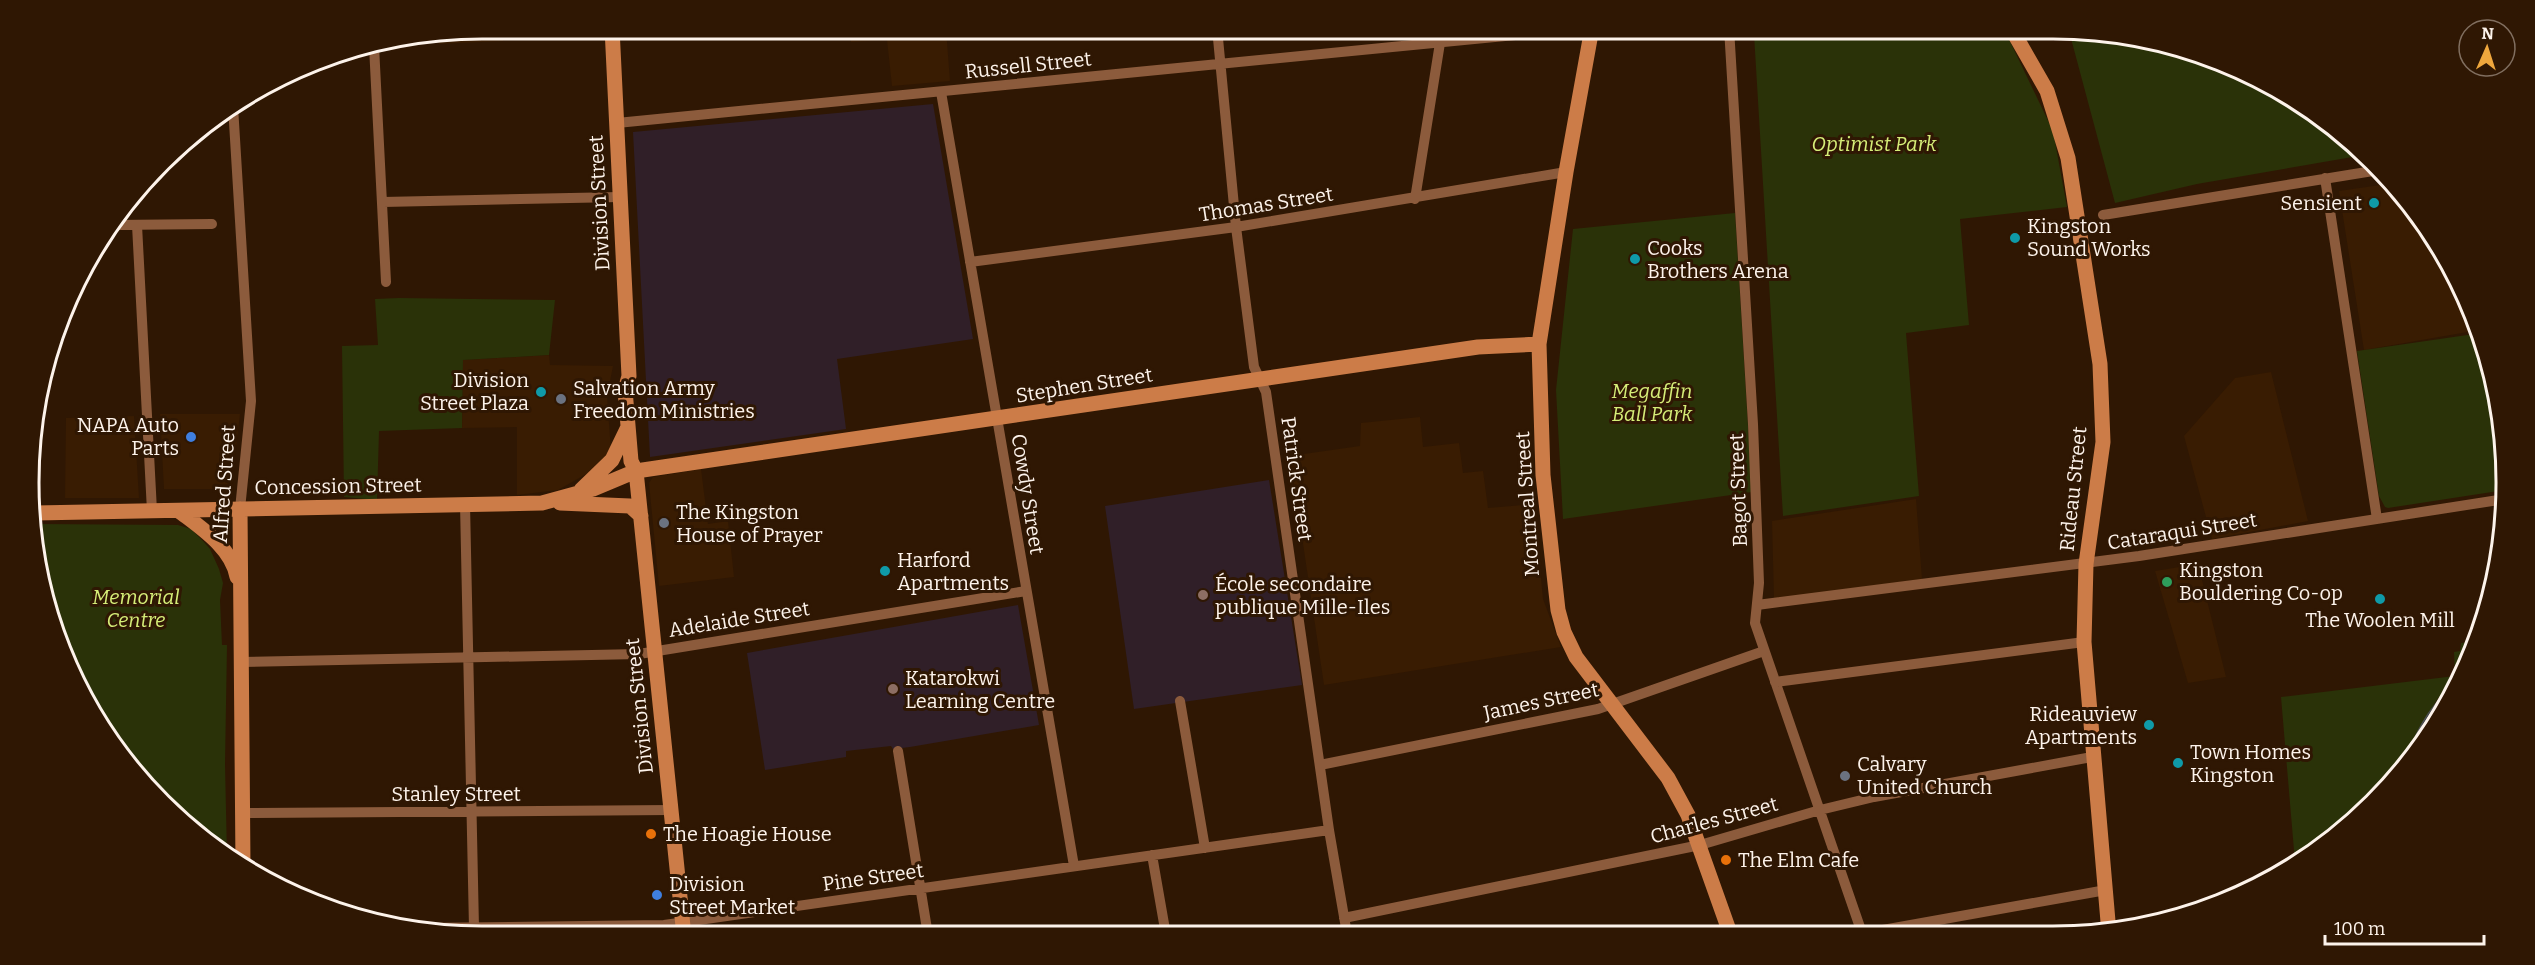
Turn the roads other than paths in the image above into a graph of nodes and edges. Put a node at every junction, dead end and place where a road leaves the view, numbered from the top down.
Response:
1 (613, 39) edge
2 (1218, 39) edge
3 (1479, 39) edge
4 (1590, 39) edge
5 (1730, 39) edge
6 (2017, 39) edge
7 (1440, 43) junction
8 (374, 53) edge
9 (1219, 64) junction
10 (941, 92) junction
11 (234, 116) edge
12 (617, 123) junction
13 (1566, 172) junction
14 (2368, 172) edge
15 (2325, 178) junction
16 (620, 197) junction
17 (1415, 199) junction
18 (383, 202) junction
19 (2103, 215) dead end
20 (212, 224) dead end
21 (122, 225) edge
22 (136, 225) junction
23 (1236, 227) junction
24 (970, 262) junction
25 (386, 282) dead end
26 (1539, 344) junction
27 (629, 376) junction
28 (1260, 379) junction
29 (997, 419) junction
30 (628, 427) junction
31 (636, 471) junction
32 (576, 494) junction
33 (2495, 501) edge
34 (542, 503) junction
35 (465, 504) junction
36 (240, 509) junction
37 (152, 511) junction
38 (179, 511) junction
39 (40, 513) edge
40 (641, 516) junction
41 (2377, 519) junction
42 (2086, 564) junction
43 (1026, 591) junction
44 (240, 595) junction
45 (1756, 605) junction
46 (2084, 642) junction
47 (1764, 651) junction
48 (655, 652) junction
49 (468, 657) junction
50 (240, 662) junction
51 (1775, 682) junction
52 (1180, 701) dead end
53 (1611, 704) junction
54 (898, 751) dead end
55 (2092, 757) junction
56 (1320, 765) junction
57 (672, 810) junction
58 (1820, 810) junction
59 (472, 812) junction
60 (241, 813) junction
61 (1329, 830) junction
62 (1700, 845) junction
63 (1205, 848) junction
64 (243, 855) edge
65 (1152, 855) junction
66 (1074, 866) junction
67 (921, 888) junction
68 (2106, 890) junction
69 (1344, 918) junction
70 (2108, 922) edge
71 (474, 926) edge
72 (601, 926) edge
73 (669, 926) edge
74 (684, 926) edge
75 (701, 926) edge
76 (927, 926) edge
77 (1164, 926) edge
78 (1346, 926) edge
79 (1728, 926) edge
80 (1861, 926) edge
81 (1903, 926) edge

1 - 12 main road, Division Street
2 - 9 street, Patrick Street
3 - 7 street, Russell Street
4 - 13 main road, Montreal Street
5 - 45 street, Bagot Street
6 - 42 main road, Rideau Street
7 - 9 street, Russell Street
7 - 17 street
8 - 18 street
9 - 10 street, Russell Street
9 - 23 street, Patrick Street
10 - 12 street, Russell Street
10 - 24 street, Cowdy Street
11 - 36 street, Alfred Street
12 - 16 main road, Division Street
13 - 17 street, Thomas Street
13 - 26 main road, Montreal Street
14 - 15 street
15 - 19 street
15 - 41 street
16 - 18 street
16 - 27 main road, Division Street
17 - 23 street, Thomas Street
18 - 25 street
20 - 22 street
21 - 22 street
22 - 37 street
23 - 24 street, Thomas Street
23 - 28 street, Patrick Street
24 - 29 street, Cowdy Street
26 - 28 main road, Stephen Street
26 - 53 main road, Montreal Street
27 - 30 main road, Division Street
27 - 31 main road, Division Street
28 - 29 main road, Stephen Street
28 - 56 street, Patrick Street
29 - 31 main road, Stephen Street
29 - 43 street, Cowdy Street
30 - 31 main road, Division Street
30 - 32 main road
31 - 32 main road, Concession Street
31 - 40 main road, Division Street
32 - 34 main road, Concession Street
33 - 41 street, Cataraqui Street
34 - 35 main road, Concession Street
34 - 40 main road
35 - 36 main road, Concession Street
35 - 49 street
36 - 38 main road, Concession Street
36 - 44 main road, Alfred Street
37 - 38 main road, Concession Street
37 - 39 main road, Concession Street
38 - 44 main road
40 - 48 main road, Division Street
41 - 42 street, Cataraqui Street
42 - 45 street, Cataraqui Street
42 - 46 main road, Rideau Street
43 - 48 street, Adelaide Street
43 - 66 street, Cowdy Street
44 - 50 main road, Alfred Street
45 - 47 street, Bagot Street
46 - 51 street
46 - 55 main road, Rideau Street
47 - 51 street, Bagot Street
47 - 53 street, James Street
48 - 49 street, Adelaide Street
48 - 57 main road, Division Street
49 - 50 street, Adelaide Street
49 - 59 street
50 - 60 main road, Alfred Street
51 - 58 street, Bagot Street
52 - 63 street
53 - 56 street, James Street
53 - 62 main road, Montreal Street
54 - 67 street
55 - 58 street, Charles Street
55 - 68 main road, Rideau Street
56 - 61 street, Patrick Street
57 - 59 street, Stanley Street
57 - 74 main road, Division Street
58 - 62 street, Charles Street
58 - 80 street, Bagot Street
59 - 60 street, Stanley Street
59 - 71 street
60 - 64 main road, Alfred Street
61 - 63 street, Pine Street
61 - 69 street, Patrick Street
62 - 69 street, Charles Street
62 - 79 main road, Montreal Street
63 - 65 street, Pine Street
65 - 66 street, Pine Street
65 - 77 street
66 - 67 street, Pine Street
67 - 75 street, Pine Street
67 - 76 street
68 - 70 main road, Rideau Street
68 - 81 street
69 - 78 street, Patrick Street
72 - 73 street, Pine Street

